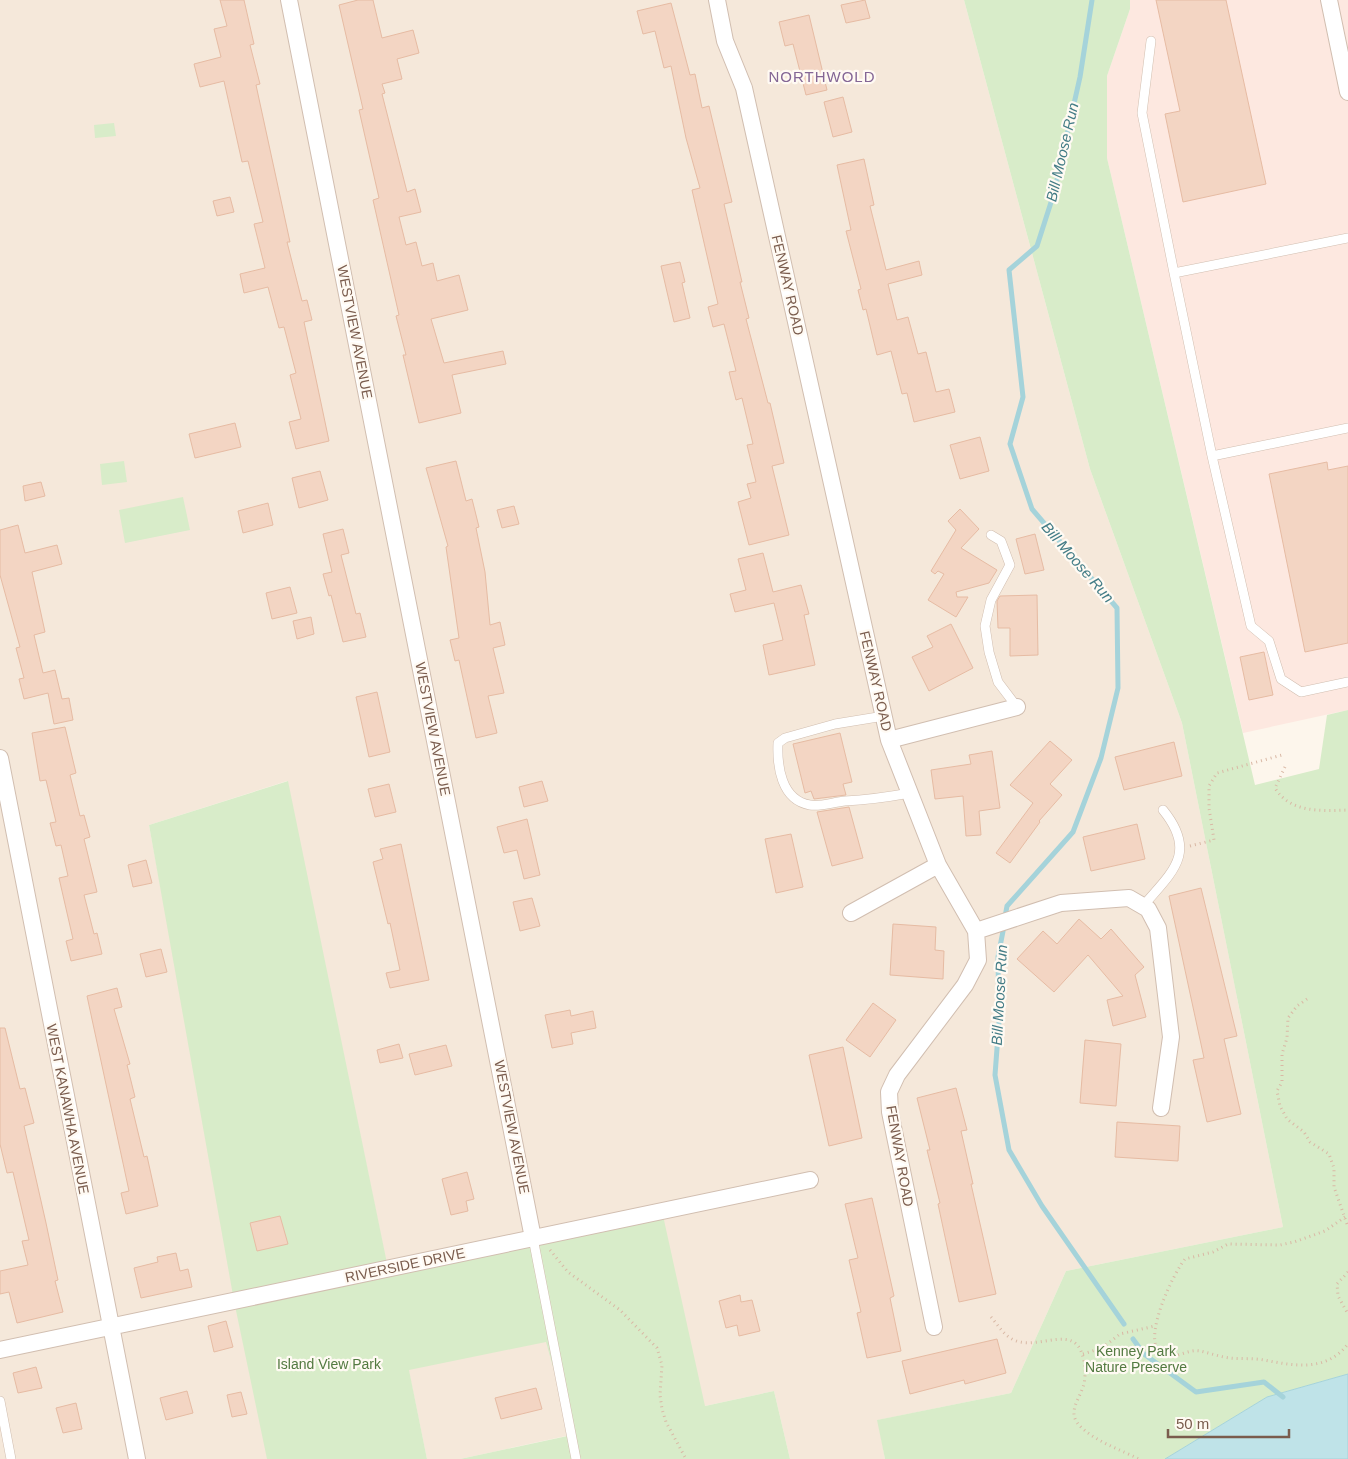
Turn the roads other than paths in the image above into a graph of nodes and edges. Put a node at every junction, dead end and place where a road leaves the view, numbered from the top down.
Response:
1 (290, 0) edge
2 (717, 0) edge
3 (1329, 0) edge
4 (1152, 41) dead end
5 (1348, 92) edge
6 (1348, 238) edge
7 (1174, 273) junction
8 (1348, 428) edge
9 (1212, 456) junction
10 (991, 535) dead end
11 (1348, 682) edge
12 (1017, 707) joint
13 (884, 716) junction
14 (889, 740) junction
15 (0, 758) edge
16 (910, 792) junction
17 (1163, 810) dead end
18 (938, 865) junction
19 (1143, 906) junction
20 (851, 913) dead end
21 (976, 930) junction
22 (1161, 1108) dead end
23 (810, 1180) dead end
24 (534, 1238) junction
25 (111, 1327) junction
26 (934, 1327) dead end
27 (0, 1350) edge
28 (0, 1401) edge
29 (11, 1459) edge
30 (137, 1459) edge
31 (576, 1459) edge

1 - 24 street, WESTVIEW AVENUE
2 - 13 street, FENWAY ROAD
3 - 5 street
4 - 7 lane
6 - 7 lane
7 - 9 lane
8 - 9 lane
9 - 11 lane
10 - 12 lane
12 - 14 street
13 - 14 street, FENWAY ROAD
13 - 16 lane
14 - 16 street, FENWAY ROAD
15 - 25 street, WEST KANAWHA AVENUE
16 - 18 street, FENWAY ROAD
17 - 19 lane
18 - 20 street
18 - 21 street, FENWAY ROAD
19 - 21 street
19 - 22 street
21 - 26 street, FENWAY ROAD
23 - 24 street, RIVERSIDE DRIVE
24 - 25 street, RIVERSIDE DRIVE
24 - 31 lane, WESTVIEW AVENUE
25 - 27 street, RIVERSIDE DRIVE
25 - 30 street, WEST KANAWHA AVENUE
28 - 29 lane

